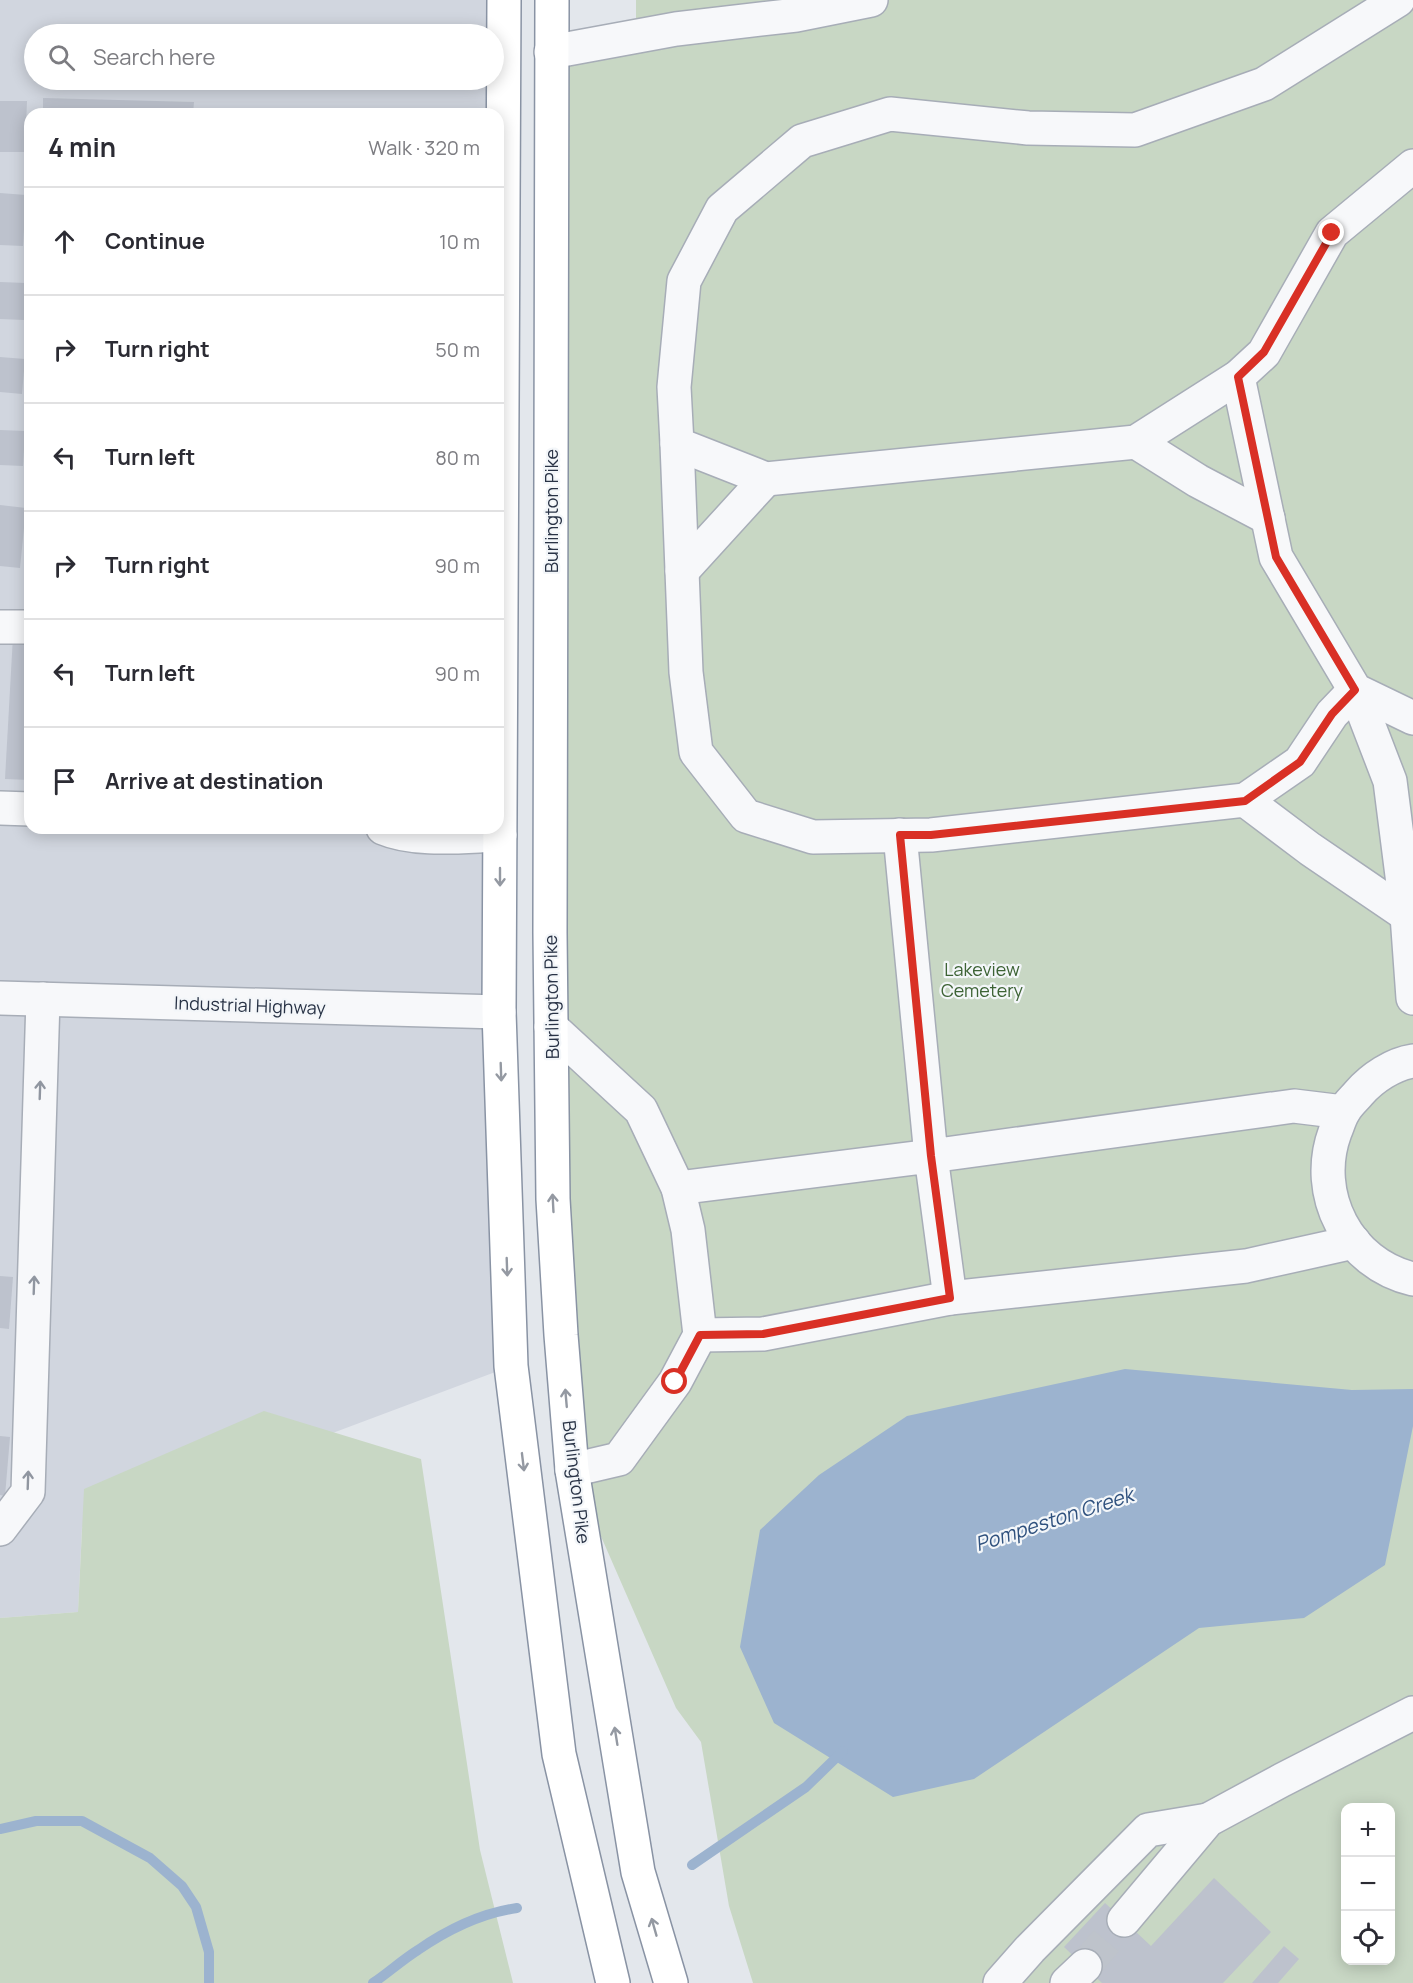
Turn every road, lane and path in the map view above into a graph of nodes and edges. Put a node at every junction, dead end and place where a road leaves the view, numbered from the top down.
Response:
1 (504, 0) edge
2 (552, 0) edge
3 (871, 0) edge
4 (1398, 0) edge
5 (504, 24) edge
6 (551, 52) junction
7 (503, 90) edge
8 (503, 108) edge
9 (1413, 166) edge
10 (1238, 377) junction
11 (1136, 442) junction
12 (677, 444) junction
13 (766, 479) junction
14 (1268, 518) junction
15 (682, 572) junction
16 (0, 627) edge
17 (24, 627) edge
18 (1355, 690) junction
19 (1413, 718) edge
20 (1245, 801) junction
21 (0, 808) edge
22 (24, 809) edge
23 (407, 834) edge
24 (900, 835) junction
25 (500, 836) joint
26 (1410, 913) edge
27 (0, 998) edge
28 (1413, 998) edge
29 (43, 999) junction
30 (499, 1012) junction
31 (551, 1027) junction
32 (1413, 1061) edge
33 (1343, 1112) junction
34 (931, 1156) junction
35 (678, 1188) junction
36 (1354, 1242) junction
37 (1413, 1279) edge
38 (950, 1298) junction
39 (700, 1335) junction
40 (572, 1470) junction
41 (0, 1529) edge
42 (1413, 1713) edge
43 (1208, 1820) junction
44 (1124, 1920) tunnel mouth
45 (613, 1983) edge
46 (670, 1983) edge
47 (1000, 1983) edge

1 - 5 highway
2 - 6 highway, Burlington Pike
3 - 6 street
4 - 12 street
6 - 31 highway, Burlington Pike
7 - 8 highway
9 - 10 street
10 - 11 street
10 - 14 street
11 - 13 street
11 - 14 street
12 - 13 street
12 - 15 street
13 - 15 street
14 - 18 street
15 - 24 street
16 - 17 street
18 - 19 street
18 - 20 street
18 - 26 street
20 - 24 street
20 - 26 street
21 - 22 street
23 - 25 street
24 - 34 street
25 -> 30 highway
26 - 28 street
27 - 29 street, Industrial Highway
29 - 30 street, Industrial Highway
41 -> 29 street
30 -> 45 highway
31 - 35 street
40 -> 31 highway, Burlington Pike
32 - 33 street
33 - 34 street
33 - 36 street
34 - 35 street
34 - 38 street
35 - 39 street
36 - 37 street
36 - 38 street
38 - 39 street
39 - 40 street
46 -> 40 highway, Burlington Pike
42 - 43 street
43 - 44 street
43 - 47 street

